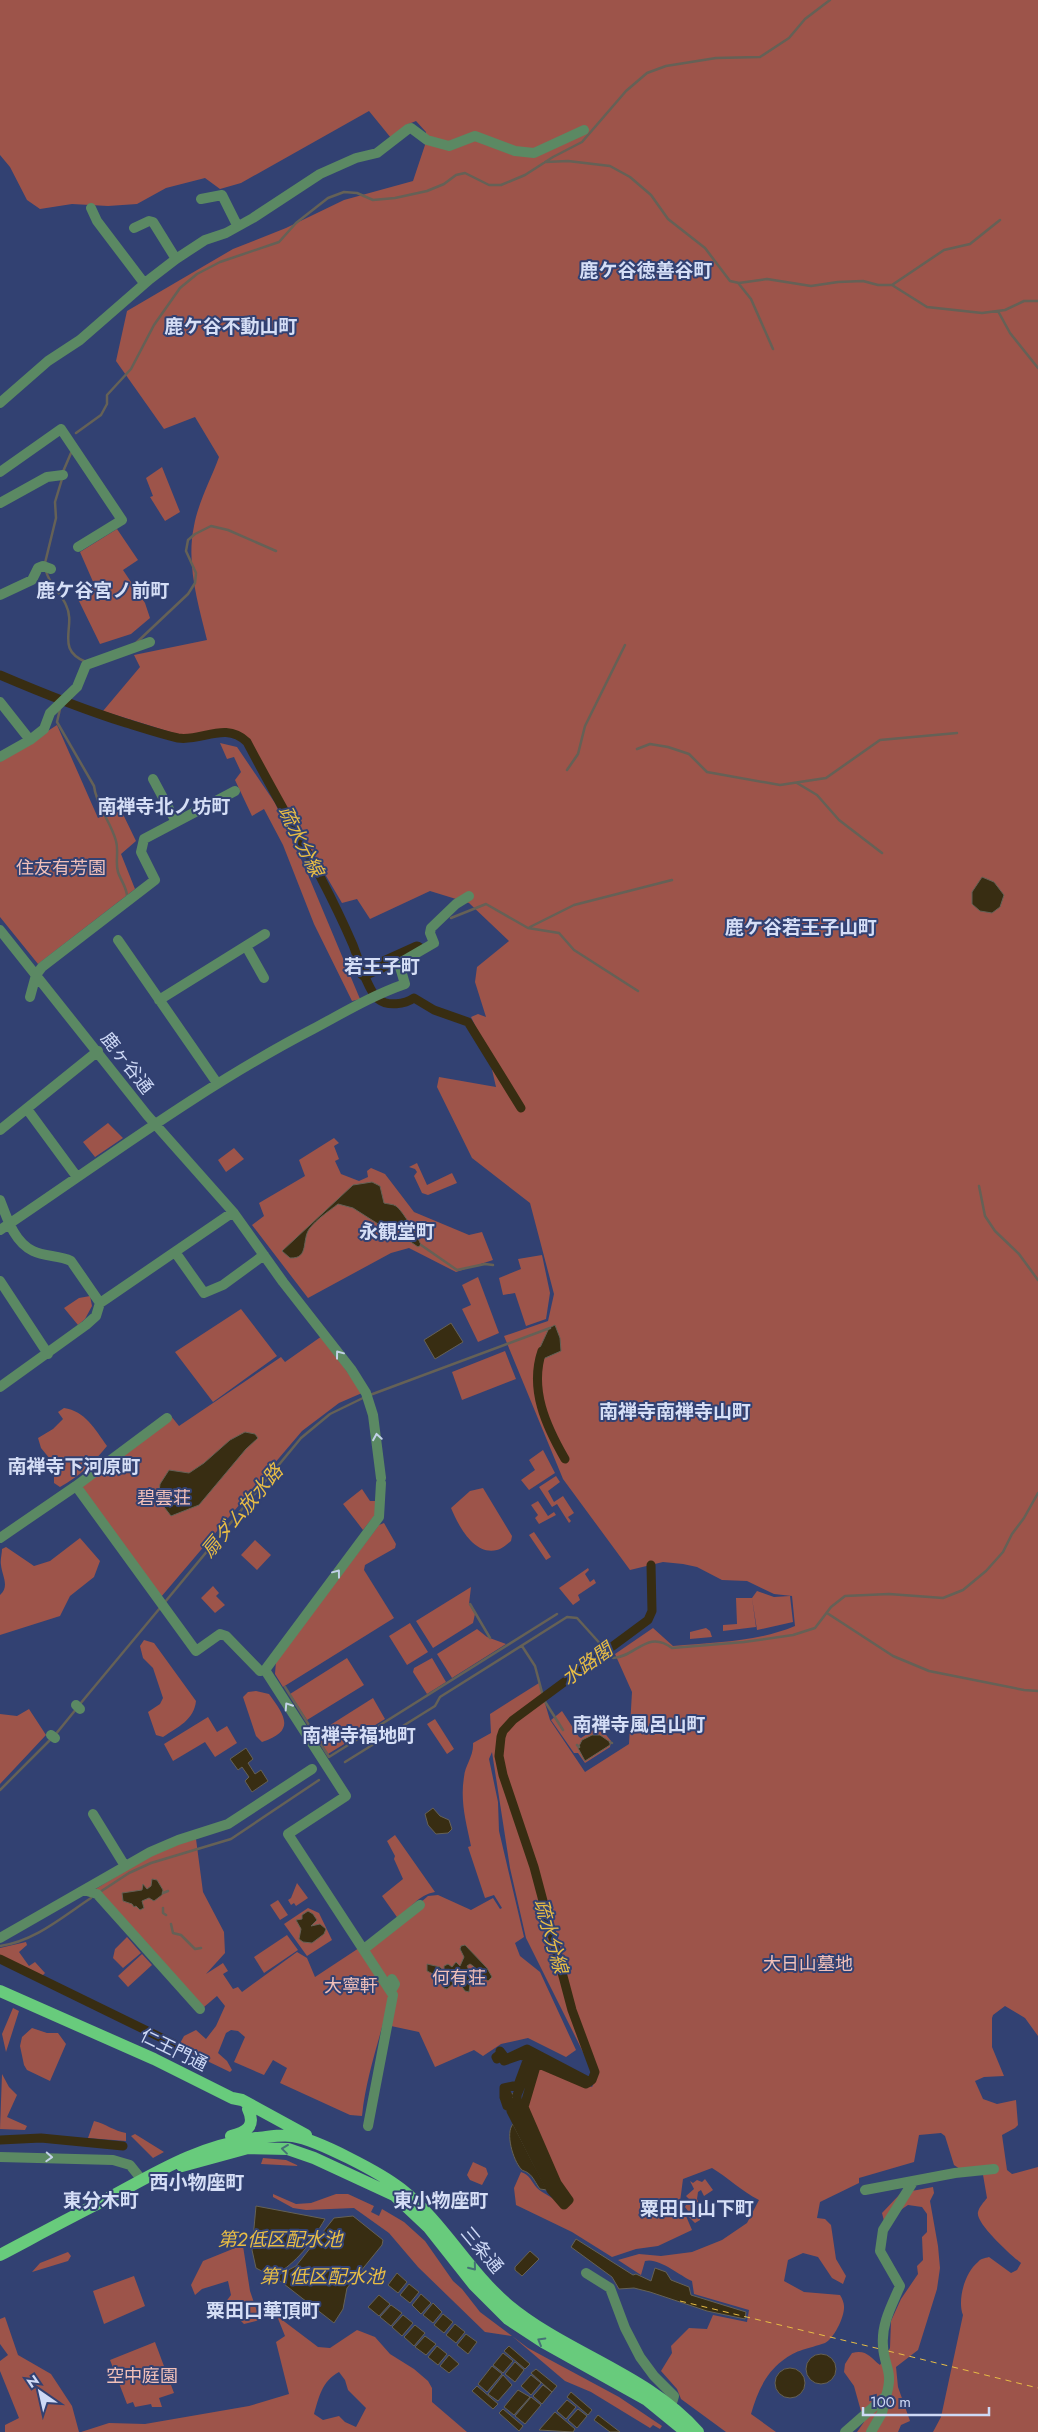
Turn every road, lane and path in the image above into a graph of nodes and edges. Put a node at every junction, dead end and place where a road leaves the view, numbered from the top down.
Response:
1 (584, 130) dead end
2 (201, 199) dead end
3 (91, 208) dead end
4 (237, 225) junction
5 (134, 228) dead end
6 (176, 259) junction
7 (144, 283) junction
8 (0, 403) edge
9 (0, 472) edge
10 (62, 475) dead end
11 (0, 503) edge
12 (78, 547) dead end
13 (47, 568) dead end
14 (0, 595) edge
15 (150, 642) dead end
16 (0, 702) edge
17 (30, 740) junction
18 (0, 757) edge
19 (153, 779) dead end
20 (235, 791) dead end
21 (176, 822) junction
22 (469, 896) dead end
23 (265, 934) dead end
24 (1, 935) edge
25 (118, 940) dead end
26 (246, 946) junction
27 (36, 975) junction
28 (264, 978) dead end
29 (30, 996) dead end
30 (159, 1000) junction
31 (98, 1051) junction
32 (217, 1083) junction
33 (27, 1109) junction
34 (154, 1123) junction
35 (0, 1130) edge
36 (77, 1177) junction
37 (0, 1200) edge
38 (233, 1212) junction
39 (4, 1227) edge
40 (175, 1252) junction
41 (264, 1255) junction
42 (0, 1281) edge
43 (100, 1303) junction
44 (48, 1354) junction
45 (0, 1387) edge
46 (167, 1418) dead end
47 (76, 1486) junction
48 (0, 1538) edge
49 (265, 1670) junction
50 (319, 1765) junction
51 (92, 1814) dead end
52 (125, 1866) junction
53 (84, 1890) junction
54 (420, 1904) dead end
55 (0, 1938) edge
56 (364, 1949) junction
57 (392, 1978) dead end
58 (0, 1991) edge
59 (391, 1991) junction
60 (200, 2009) dead end
61 (232, 2098) junction
62 (248, 2109) junction
63 (368, 2126) dead end
64 (294, 2136) junction
65 (329, 2149) junction
66 (0, 2157) edge
67 (994, 2169) dead end
68 (142, 2180) junction
69 (913, 2182) junction
70 (865, 2190) dead end
71 (394, 2195) junction
72 (0, 2255) edge
73 (586, 2272) dead end
74 (886, 2396) junction
75 (671, 2406) junction
76 (686, 2432) edge
77 (698, 2432) edge
78 (845, 2432) edge
79 (871, 2432) edge

1 - 4 street
2 - 4 street
3 - 7 street
4 - 6 street
5 - 6 street
6 - 7 street
7 - 8 street
9 - 12 street
10 - 11 street
13 - 14 street
15 - 17 street
16 - 17 street
17 - 18 street
19 - 21 street
20 - 21 street
21 - 27 street
22 - 32 street
23 - 26 street
24 - 27 street, 鹿ヶ谷通
25 - 30 street
26 - 28 street
26 - 30 street
27 - 29 street
27 - 31 street, 鹿ヶ谷通
30 - 32 street
31 - 33 street
31 - 34 street, 鹿ヶ谷通
32 - 34 street
33 - 35 street
33 - 36 street
34 - 36 street
34 - 38 street, 鹿ヶ谷通
36 - 39 street
37 - 39 street
38 - 40 street
38 - 41 street, 鹿ヶ谷通
39 - 43 street
40 - 41 street
40 - 43 street
49 -> 41 street, 鹿ヶ谷通
42 - 44 street
43 - 44 street
44 - 45 street
46 - 47 street
47 - 48 street
47 - 49 street
50 -> 49 street
50 - 52 street
50 - 56 street
51 - 52 street
52 - 53 street
53 - 55 street
53 - 60 street
54 - 56 street
56 - 59 street
57 - 59 street
58 - 61 main road, 仁王門通
59 - 63 street
61 - 62 main road
61 - 65 main road, 仁王門通
62 - 64 main road
62 - 68 main road
64 - 65 main road, 三条通
64 - 68 main road, 三条通
64 - 71 main road
65 -> 75 main road, 三条通
66 -> 68 street
67 - 69 street
71 -> 68 main road, 三条通
68 - 72 main road, 三条通
69 - 70 street
69 - 74 street
76 -> 71 main road, 三条通
73 - 75 street
74 - 78 street
74 - 79 street
75 - 77 main road, 三条通

